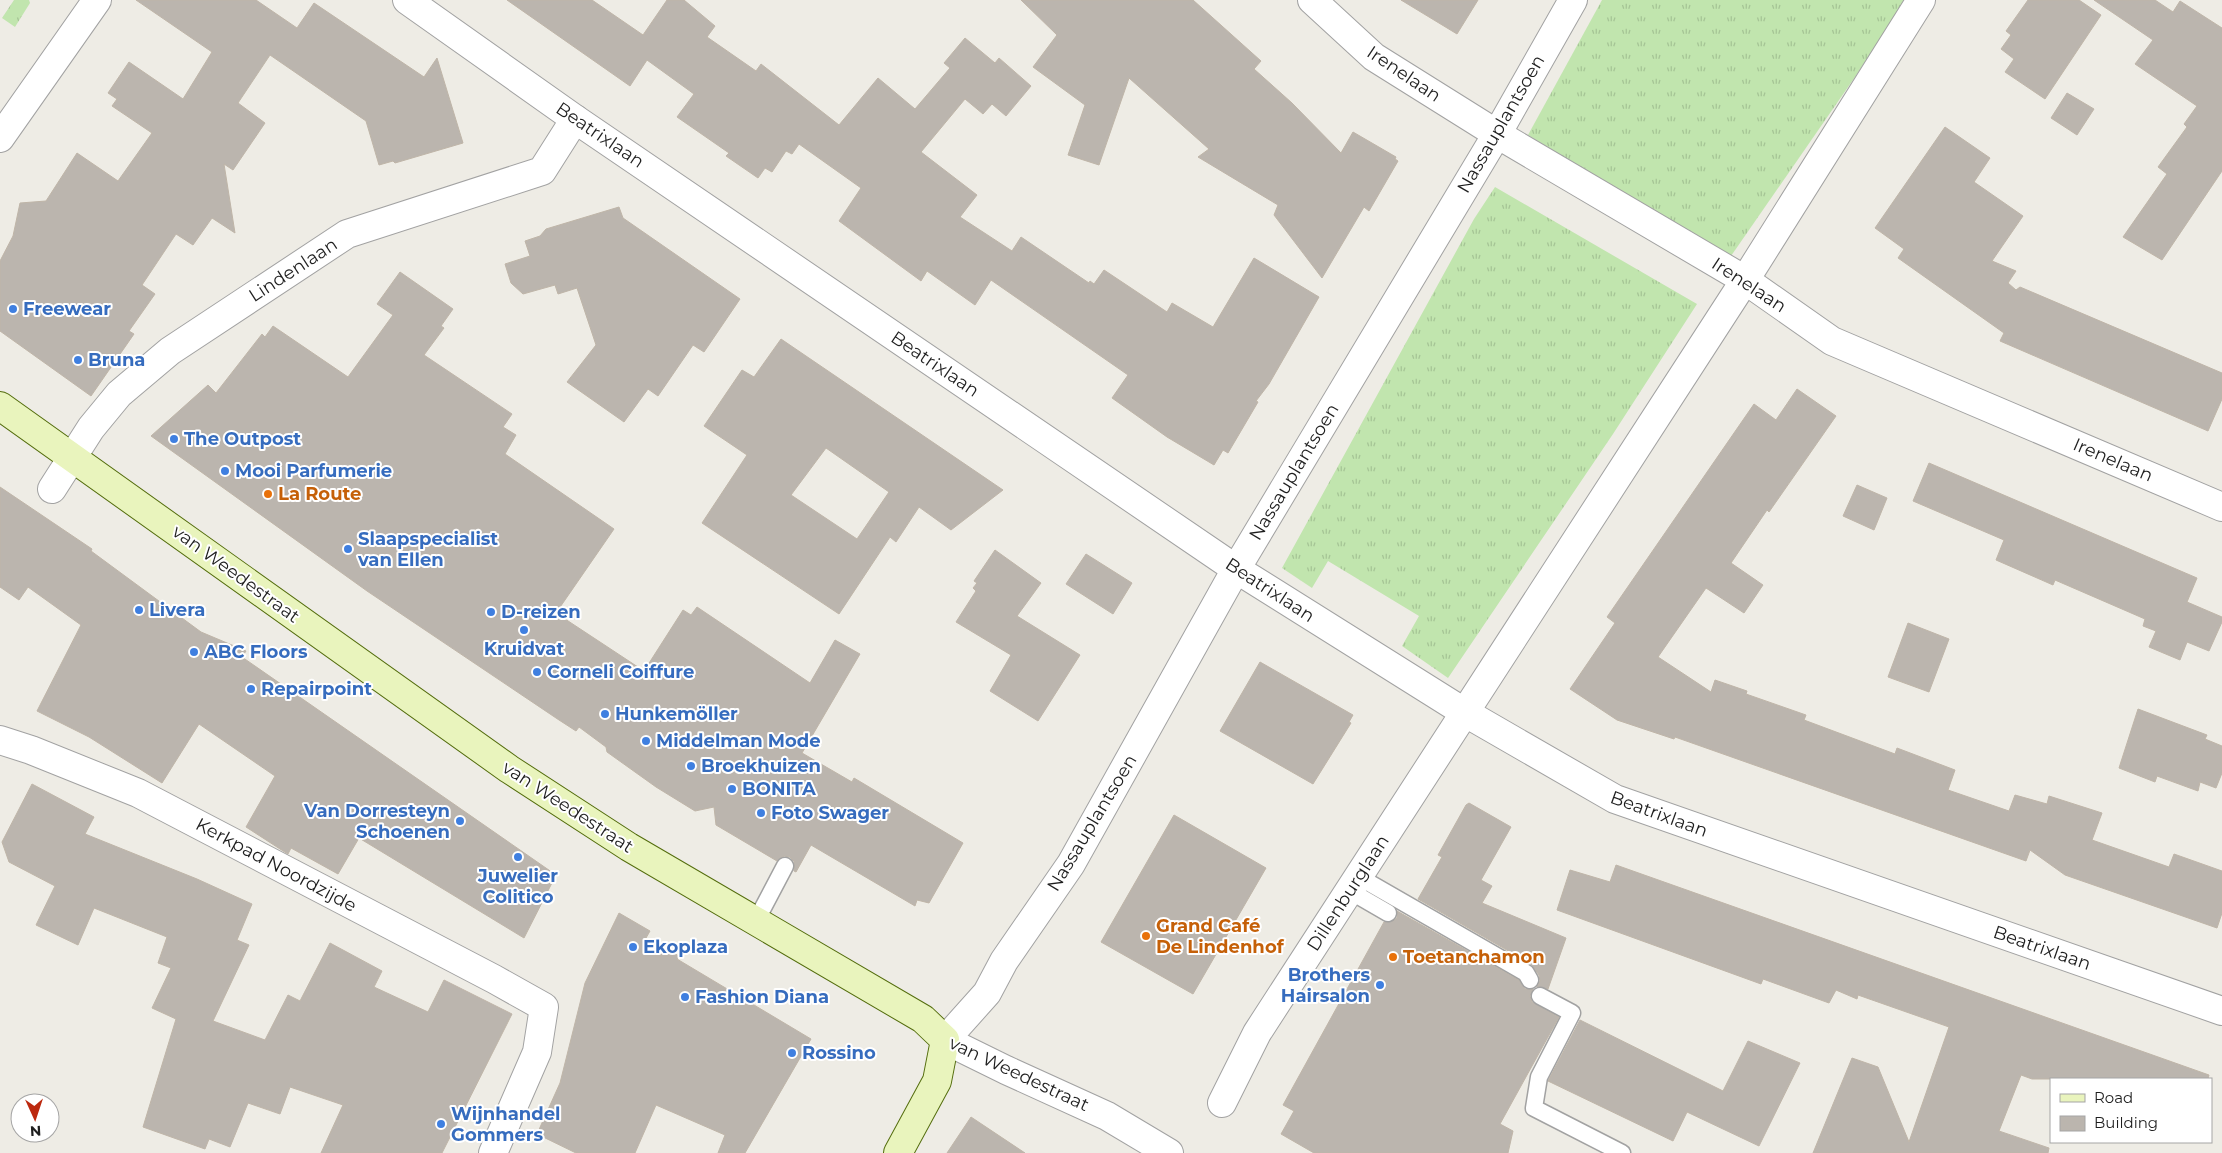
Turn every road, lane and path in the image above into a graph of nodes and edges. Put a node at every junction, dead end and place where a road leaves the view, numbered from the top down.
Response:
1 (96, 0) edge
2 (407, 0) edge
3 (1312, 0) edge
4 (1573, 0) edge
5 (1922, 0) edge
6 (575, 119) junction
7 (1497, 134) junction
8 (0, 138) edge
9 (1745, 280) junction
10 (0, 406) edge
11 (72, 457) junction
12 (52, 489) dead end
13 (2222, 507) edge
14 (1236, 569) junction
15 (1464, 712) junction
16 (0, 740) edge
17 (785, 866) dead end
18 (1355, 884) junction
19 (1388, 913) dead end
20 (756, 921) junction
21 (1530, 980) dead end
22 (1540, 996) dead end
23 (2222, 1010) edge
24 (945, 1040) junction
25 (1222, 1103) dead end
26 (493, 1153) edge
27 (898, 1153) edge
28 (1169, 1153) edge
29 (1622, 1153) edge

1 - 8 street
2 - 6 street, Beatrixlaan
3 - 7 street, Irenelaan
4 - 7 street, Nassauplantsoen
5 - 9 street
6 - 11 street, Lindenlaan
6 - 14 street, Beatrixlaan
7 - 9 street, Irenelaan
7 - 14 street, Nassauplantsoen
9 - 13 street, Irenelaan
9 - 15 street
10 - 11 main road, van Weedestraat
11 - 12 street, Lindenlaan
11 - 20 main road, van Weedestraat
14 - 15 street, Beatrixlaan
14 - 24 street, Nassauplantsoen
15 - 18 street, Dillenburglaan
15 - 23 street, Beatrixlaan
16 - 26 street, Kerkpad Noordzijde
17 - 20 lane
18 - 19 lane
18 - 21 lane
18 - 25 street, Dillenburglaan
20 - 24 main road, van Weedestraat
22 - 29 lane
24 - 27 main road
24 - 28 street, van Weedestraat

